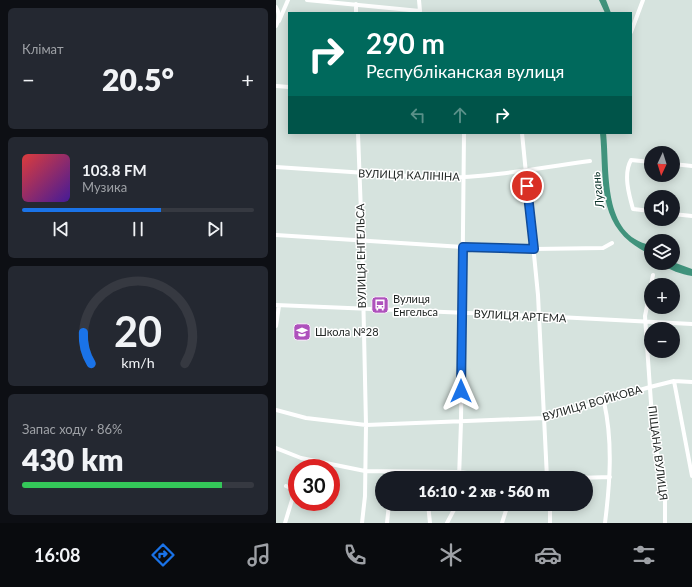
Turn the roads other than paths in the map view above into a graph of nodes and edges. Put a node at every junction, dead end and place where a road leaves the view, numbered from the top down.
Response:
1 (288, 0) edge
2 (306, 0) edge
3 (419, 0) edge
4 (643, 0) edge
5 (356, 4) junction
6 (276, 7) edge
7 (356, 12) edge
8 (279, 21) junction
9 (276, 26) edge
10 (632, 29) edge
11 (276, 86) edge
12 (288, 87) edge
13 (358, 134) edge
14 (464, 134) edge
15 (522, 134) edge
16 (590, 161) dead end
17 (644, 161) edge
18 (680, 165) edge
19 (692, 166) edge
20 (276, 167) edge
21 (525, 171) junction
22 (359, 173) junction
23 (464, 177) junction
24 (644, 211) edge
25 (680, 215) edge
26 (692, 216) edge
27 (276, 235) edge
28 (362, 240) junction
29 (612, 243) dead end
30 (463, 247) junction
31 (534, 249) junction
32 (653, 275) dead end
33 (652, 278) edge
34 (278, 306) edge
35 (362, 308) junction
36 (461, 313) junction
37 (645, 314) edge
38 (539, 316) junction
39 (646, 322) joint
40 (680, 323) edge
41 (692, 324) edge
42 (276, 326) edge
43 (648, 358) edge
44 (674, 382) junction
45 (692, 382) edge
46 (650, 387) junction
47 (604, 402) junction
48 (276, 410) edge
49 (545, 418) junction
50 (461, 422) junction
51 (366, 425) junction
52 (276, 448) edge
53 (365, 471) junction
54 (375, 471) edge
55 (459, 471) edge
56 (547, 471) edge
57 (692, 476) edge
58 (610, 477) junction
59 (593, 478) edge
60 (286, 486) dead end
61 (388, 511) edge
62 (429, 511) edge
63 (453, 511) edge
64 (506, 511) edge
65 (550, 511) edge
66 (285, 523) edge
67 (362, 523) edge
68 (387, 523) edge
69 (430, 523) edge
70 (447, 523) edge
71 (502, 523) edge
72 (550, 523) edge
73 (605, 523) edge
74 (665, 523) edge

1 - 8 street
2 - 5 street
3 - 5 street
4 - 10 street
5 - 7 street
6 - 8 street
8 - 9 street
11 - 12 street
13 - 22 street, ВУЛИЦЯ ЕНГЕЛЬСА
14 - 23 street
15 - 21 street
16 - 21 street, ВУЛИЦЯ КАЛІНІНА
17 - 24 street
18 - 19 street
20 - 22 street, ВУЛИЦЯ КАЛІНІНА
21 - 23 street, ВУЛИЦЯ КАЛІНІНА
21 - 31 street
22 - 23 street, ВУЛИЦЯ КАЛІНІНА
22 - 28 street, ВУЛИЦЯ ЕНГЕЛЬСА
23 - 30 street
25 - 26 street
27 - 28 street
28 - 30 street
28 - 35 street, ВУЛИЦЯ ЕНГЕЛЬСА
29 - 31 street
30 - 31 street
30 - 36 street
31 - 38 street
32 - 33 street, ПІЩАНА ВУЛИЦЯ
34 - 35 street, ВУЛИЦЯ АРТЕМА
34 - 42 street
35 - 36 street, ВУЛИЦЯ АРТЕМА
35 - 51 street, ВУЛИЦЯ ЕНГЕЛЬСА
36 - 38 street, ВУЛИЦЯ АРТЕМА
36 - 50 street
37 - 39 street, ПІЩАНА ВУЛИЦЯ
38 - 39 street, ВУЛИЦЯ АРТЕМА
38 - 49 street
40 - 41 street, ВУЛИЦЯ АРТЕМА
43 - 46 street, ПІЩАНА ВУЛИЦЯ
44 - 45 street, ВУЛИЦЯ ВОЙКОВА
44 - 46 street, ВУЛИЦЯ ВОЙКОВА
44 - 57 street
46 - 47 street, ВУЛИЦЯ ВОЙКОВА
46 - 74 street, ПІЩАНА ВУЛИЦЯ
47 - 49 street, ВУЛИЦЯ ВОЙКОВА
47 - 58 street
48 - 51 street, ВУЛИЦЯ ВОЙКОВА
49 - 50 street, ВУЛИЦЯ ВОЙКОВА
49 - 56 street
50 - 51 street, ВУЛИЦЯ ВОЙКОВА
50 - 55 street
51 - 53 street, ВУЛИЦЯ ЕНГЕЛЬСА
52 - 53 street
53 - 54 street
53 - 67 street, ВУЛИЦЯ ЕНГЕЛЬСА
58 - 59 street
58 - 73 street
60 - 66 street
61 - 68 street
62 - 69 street
63 - 70 street
64 - 71 street
65 - 72 street

